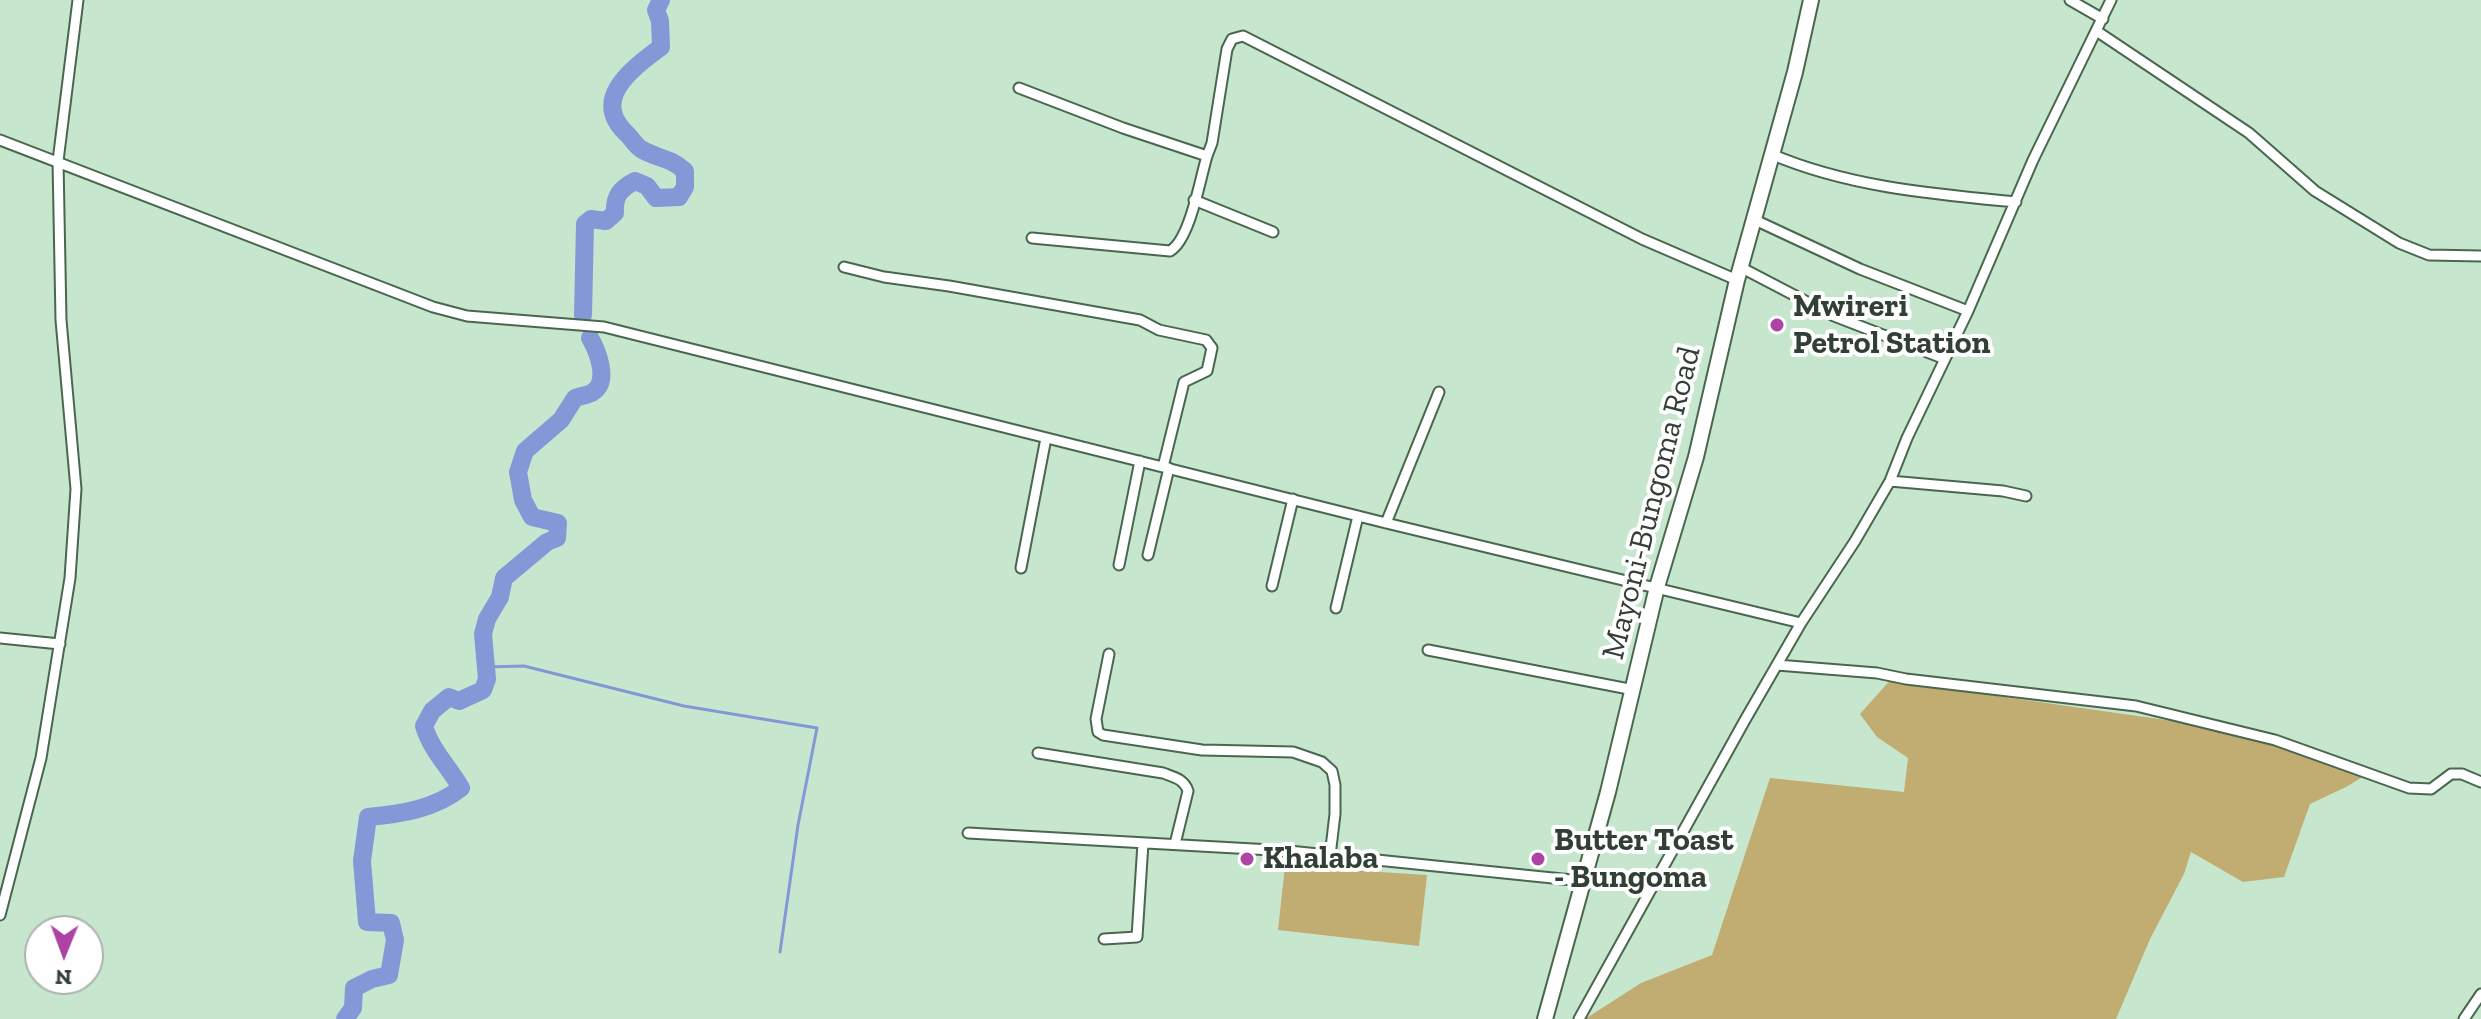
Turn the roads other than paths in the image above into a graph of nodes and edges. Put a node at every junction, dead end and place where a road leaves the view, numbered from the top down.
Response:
1 (78, 0) edge
2 (1811, 0) edge
3 (2070, 0) edge
4 (2111, 0) edge
5 (2103, 19) junction
6 (2098, 32) junction
7 (1019, 88) dead end
8 (0, 140) edge
9 (1771, 154) junction
10 (1207, 156) junction
11 (58, 161) junction
12 (1194, 200) junction
13 (2016, 202) junction
14 (1755, 220) junction
15 (1273, 232) dead end
16 (1032, 238) dead end
17 (2481, 256) edge
18 (844, 267) dead end
19 (1740, 274) junction
20 (1968, 311) junction
21 (1945, 359) junction
22 (1439, 392) dead end
23 (1046, 438) junction
24 (1140, 461) junction
25 (1166, 467) junction
26 (1890, 481) junction
27 (2026, 496) dead end
28 (1293, 499) junction
29 (1358, 516) junction
30 (1386, 523) junction
31 (1148, 555) dead end
32 (1119, 565) dead end
33 (1021, 568) dead end
34 (1272, 586) dead end
35 (1657, 587) junction
36 (1336, 608) dead end
37 (1801, 623) junction
38 (0, 638) edge
39 (60, 644) junction
40 (1428, 650) dead end
41 (1109, 654) dead end
42 (1777, 665) junction
43 (1634, 690) junction
44 (1038, 753) dead end
45 (2481, 782) edge
46 (968, 833) dead end
47 (1143, 843) junction
48 (1175, 844) junction
49 (1330, 856) junction
50 (1582, 881) junction
51 (0, 915) edge
52 (1104, 939) dead end
53 (2481, 994) edge
54 (1545, 1019) edge
55 (1579, 1019) edge
56 (2464, 1019) edge

1 - 11 street
2 - 9 main road, Mayoni-Bungoma Road
3 - 5 street
4 - 5 street
5 - 6 street
6 - 13 street
6 - 17 street
7 - 10 street
8 - 11 street
9 - 13 street
9 - 14 main road, Mayoni-Bungoma Road
10 - 12 street
10 - 19 street
11 - 23 street
11 - 39 street
12 - 15 street
12 - 16 street
13 - 20 street
14 - 19 main road, Mayoni-Bungoma Road
14 - 20 street
18 - 25 street
19 - 21 street
19 - 35 main road, Mayoni-Bungoma Road
20 - 21 street
21 - 26 street
22 - 30 street
23 - 24 street
23 - 33 street
24 - 25 street
24 - 32 street
25 - 28 street
25 - 31 street
26 - 27 street
26 - 37 street
28 - 29 street
28 - 34 street
29 - 30 street
29 - 36 street
30 - 35 street
35 - 37 street
35 - 43 main road, Mayoni-Bungoma Road
37 - 42 street
38 - 39 street
39 - 51 street
40 - 43 street
41 - 49 street
42 - 45 street
42 - 55 street
43 - 50 main road, Mayoni-Bungoma Road
44 - 48 street
46 - 47 street
47 - 48 street
47 - 52 street
48 - 49 street
49 - 50 street
50 - 54 main road, Mayoni-Bungoma Road
53 - 56 street

